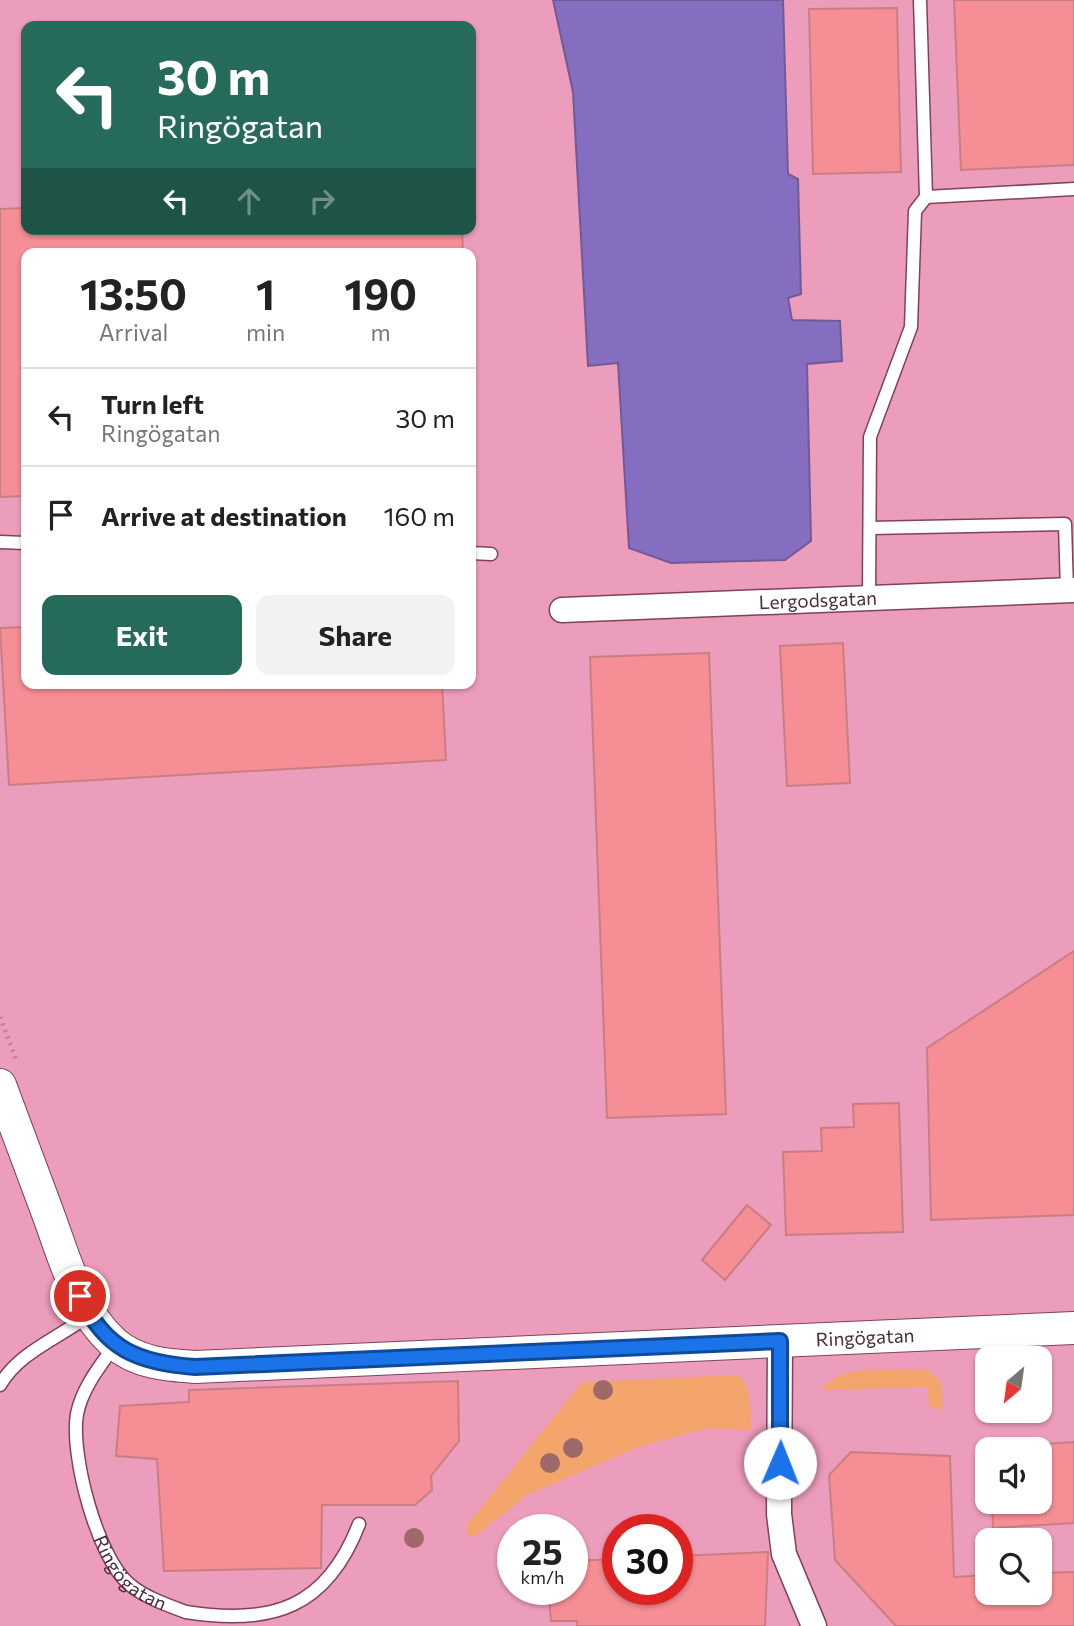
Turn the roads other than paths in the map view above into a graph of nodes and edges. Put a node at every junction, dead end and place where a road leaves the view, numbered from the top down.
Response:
1 (920, 0) edge
2 (1074, 189) edge
3 (926, 197) junction
4 (870, 528) junction
5 (0, 542) edge
6 (21, 543) edge
7 (476, 553) edge
8 (491, 554) dead end
9 (1070, 590) edge
10 (869, 596) junction
11 (562, 610) dead end
12 (10, 1077) edge
13 (89, 1315) junction
14 (1074, 1328) edge
15 (780, 1341) junction
16 (116, 1345) junction
17 (0, 1385) edge
18 (359, 1524) dead end
19 (814, 1626) edge

1 - 3 lane
2 - 3 lane
3 - 4 lane
4 - 9 lane
4 - 10 lane
5 - 6 lane
7 - 8 lane
9 - 10 street, Lergodsgatan
10 - 11 street, Lergodsgatan
12 - 13 street, Ringögatan
13 - 16 street, Ringögatan
13 - 17 lane
14 - 15 street, Ringögatan
15 - 16 street, Ringögatan
15 - 19 street
16 - 18 lane, Ringögatan

